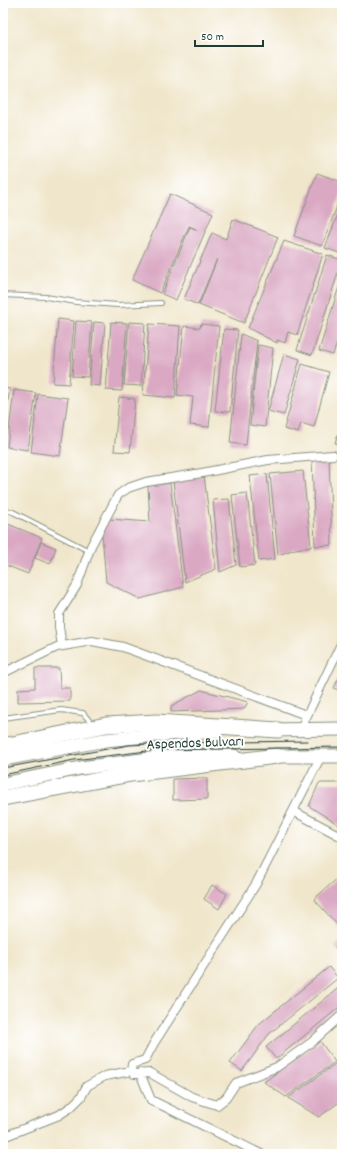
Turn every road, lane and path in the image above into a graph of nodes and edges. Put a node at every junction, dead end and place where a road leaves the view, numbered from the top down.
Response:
1 (3, 295) edge
2 (161, 303) dead end
3 (333, 454) dead end
4 (3, 508) edge
5 (89, 551) junction
6 (342, 642) edge
7 (62, 646) junction
8 (3, 673) edge
9 (306, 715) junction
10 (3, 718) edge
11 (95, 728) junction
12 (342, 729) edge
13 (278, 730) junction
14 (300, 730) junction
15 (3, 746) edge
16 (277, 756) junction
17 (321, 756) junction
18 (342, 756) edge
19 (3, 759) edge
20 (3, 784) edge
21 (3, 798) edge
22 (294, 811) junction
23 (342, 837) edge
24 (342, 1015) edge
25 (131, 1071) junction
26 (140, 1073) junction
27 (3, 1137) edge
28 (261, 1154) edge

1 - 2 lane
3 - 5 street
4 - 5 lane
5 - 7 street
6 - 9 street
7 - 8 street
7 - 9 street
9 - 14 street
10 - 11 lane
11 - 13 highway
11 - 15 highway
12 - 14 main road, Aspendos Bulvarı
13 - 14 main road, Aspendos Bulvarı
13 - 19 main road, Aspendos Bulvarı
16 - 17 main road, Aspendos Bulvarı
16 - 20 main road, Aspendos Bulvarı
16 - 21 highway
17 - 18 main road, Aspendos Bulvarı
17 - 22 street
22 - 23 street
22 - 25 street
24 - 26 street
25 - 26 street
25 - 27 street
26 - 28 street

